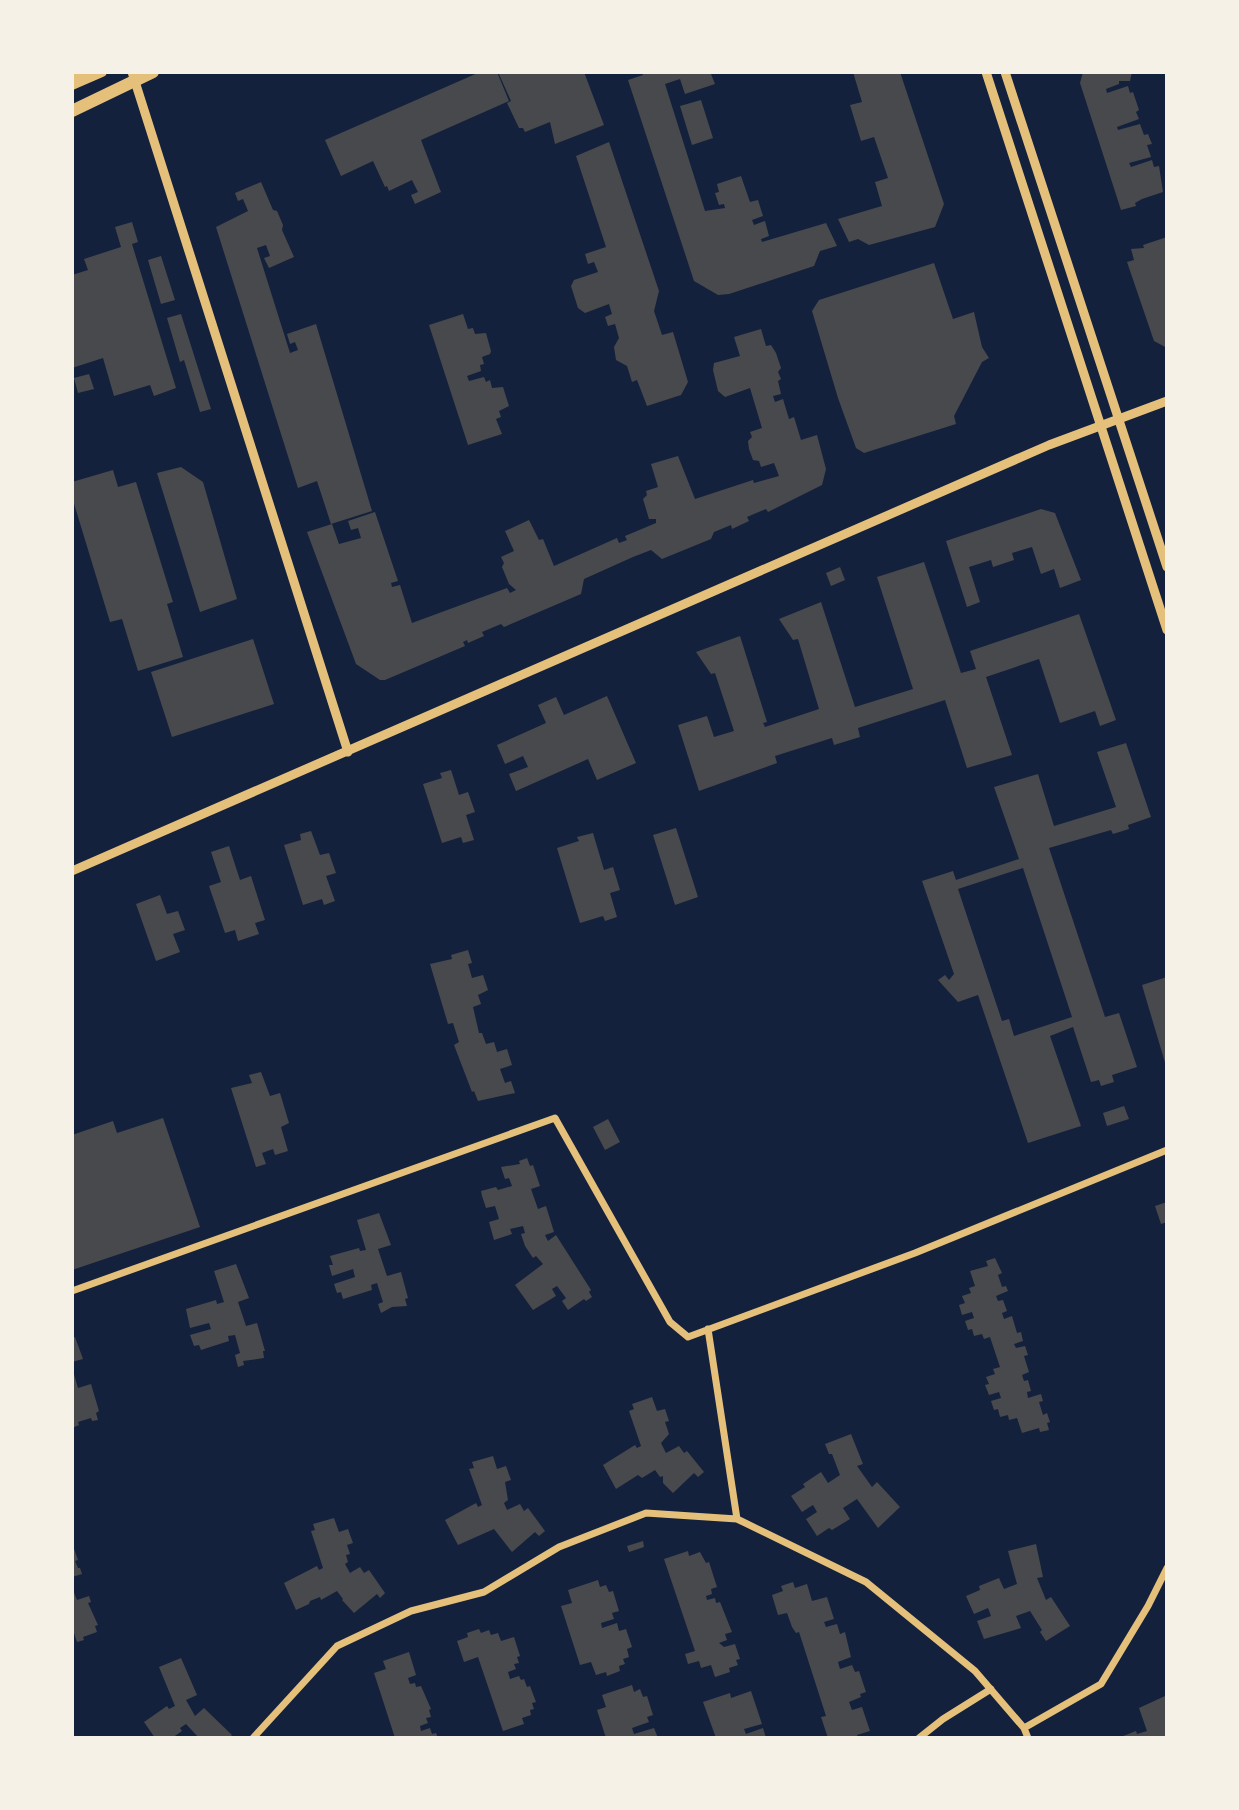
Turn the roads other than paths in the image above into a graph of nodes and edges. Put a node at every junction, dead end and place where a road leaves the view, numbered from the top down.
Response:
1 (83, 72) edge
2 (102, 72) edge
3 (132, 72) edge
4 (153, 72) edge
5 (986, 72) edge
6 (1005, 72) edge
7 (72, 77) edge
8 (72, 85) edge
9 (72, 111) edge
10 (1167, 401) edge
11 (1118, 418) junction
12 (1100, 424) junction
13 (1167, 567) edge
14 (1167, 630) edge
15 (348, 752) junction
16 (72, 871) edge
17 (1167, 1150) edge
18 (72, 1291) edge
19 (708, 1329) junction
20 (737, 1519) junction
21 (1167, 1568) edge
22 (991, 1689) junction
23 (1024, 1728) junction
24 (253, 1738) edge
25 (919, 1738) edge
26 (1028, 1738) edge

1 - 7 highway
2 - 8 main road
3 - 15 street
4 - 9 highway
5 - 12 street
6 - 11 street
10 - 11 street
11 - 12 street
11 - 13 street
12 - 14 street
12 - 15 street
15 - 16 street
17 - 19 street
18 - 19 street
19 - 20 street
20 - 22 street
20 - 24 street
21 - 23 street
22 - 23 street
22 - 25 street
23 - 26 street

